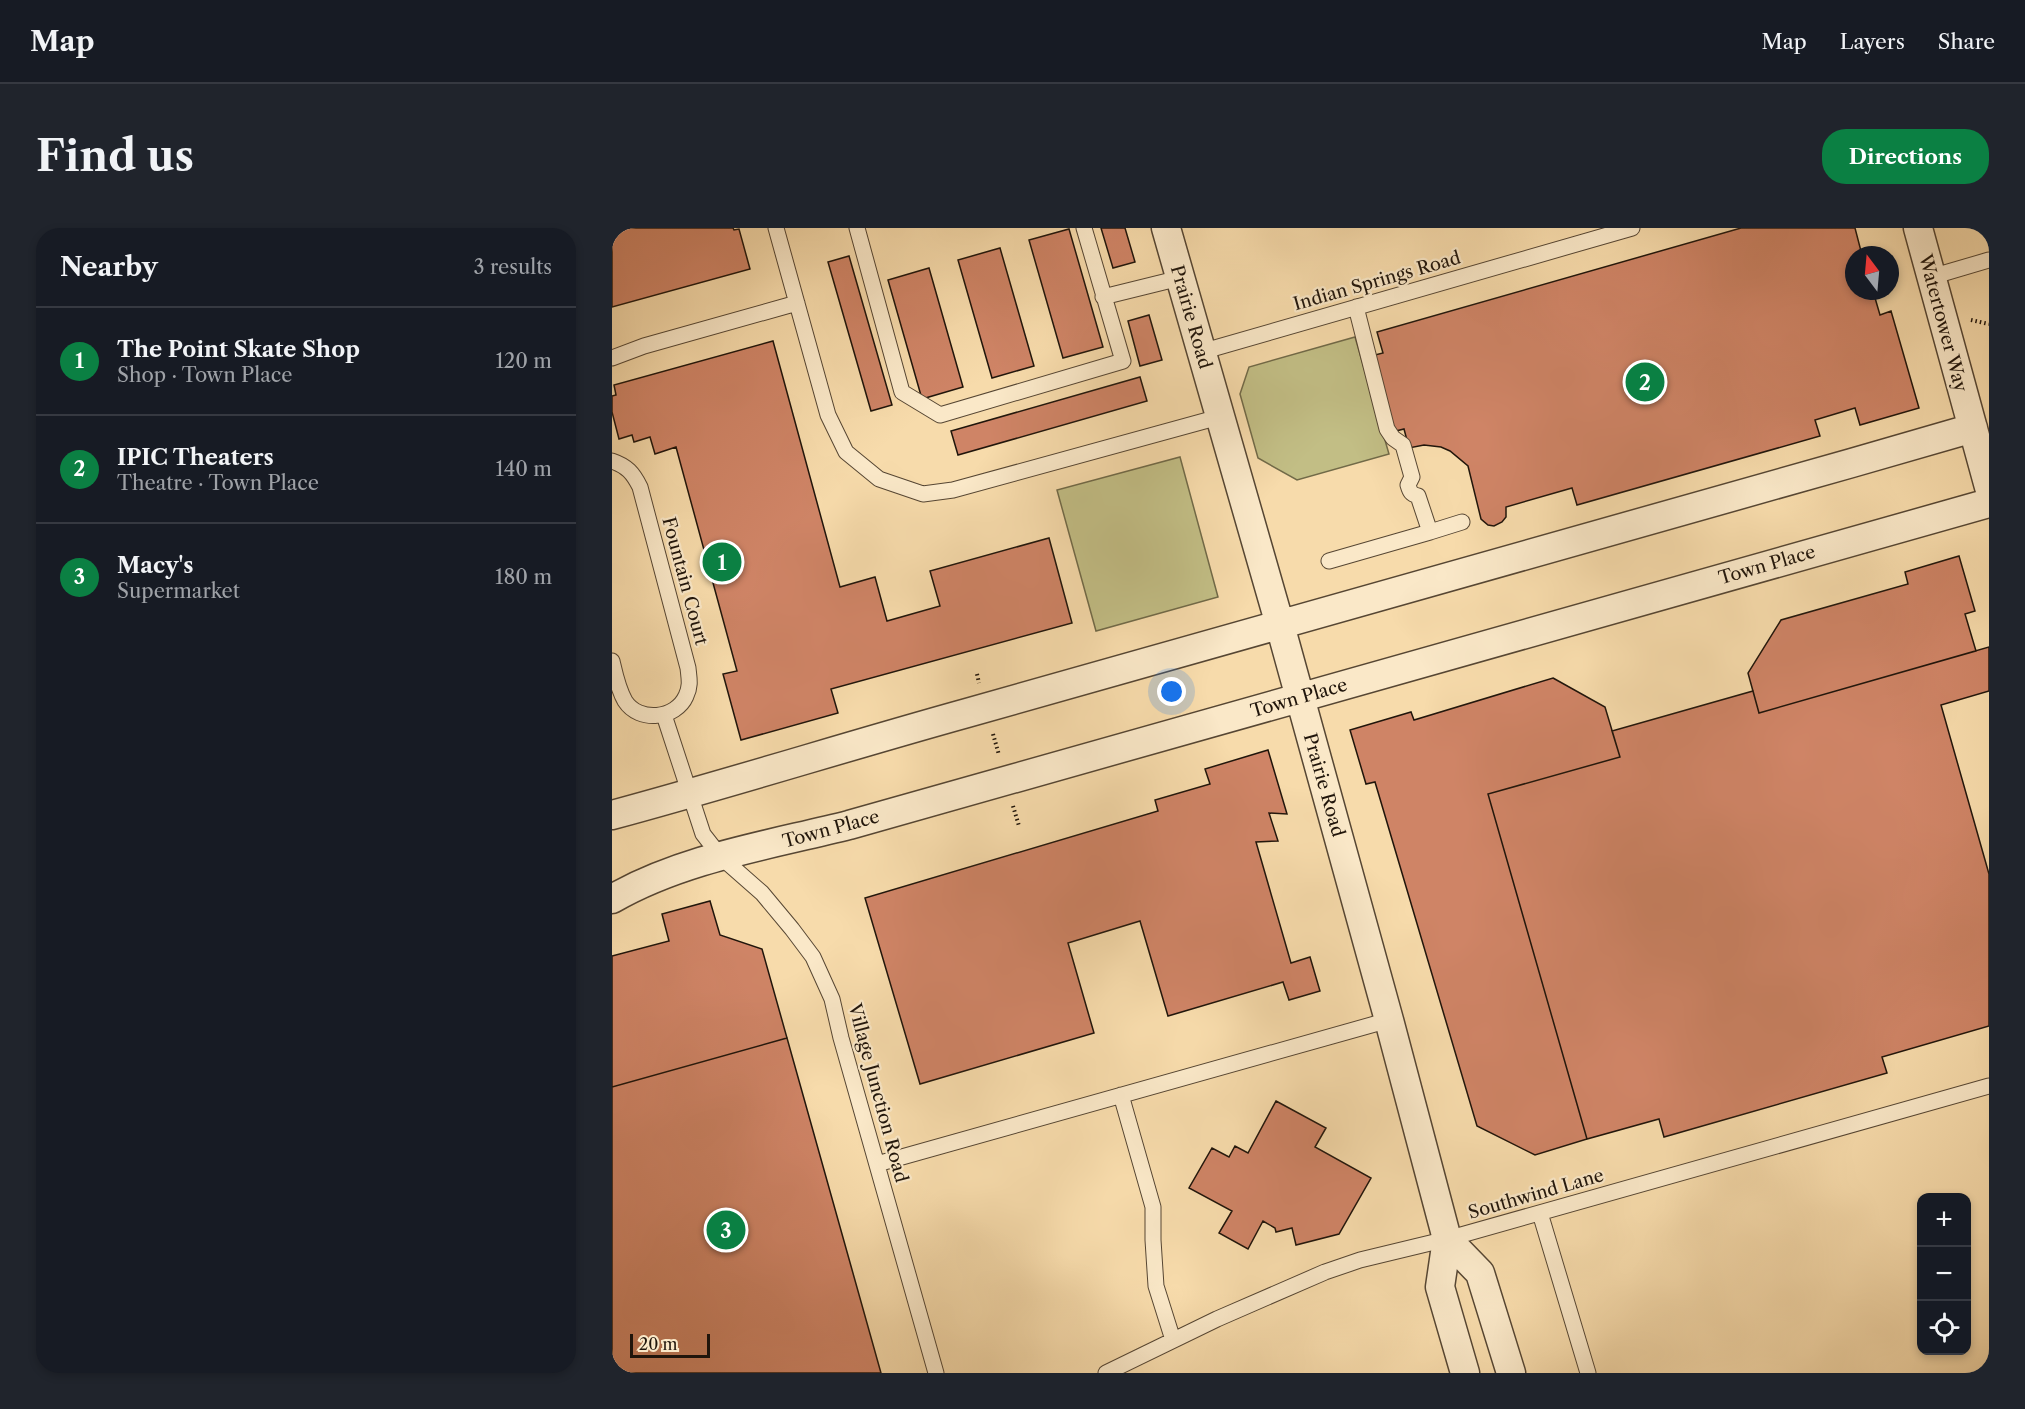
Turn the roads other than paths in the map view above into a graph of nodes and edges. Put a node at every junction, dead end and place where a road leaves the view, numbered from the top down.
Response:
1 (776, 228) edge
2 (857, 228) edge
3 (1084, 228) edge
4 (1166, 228) edge
5 (1632, 228) edge
6 (1918, 228) edge
7 (1989, 260) edge
8 (1931, 277) junction
9 (1180, 278) junction
10 (1103, 297) junction
11 (797, 303) junction
12 (1356, 307) junction
13 (1201, 352) junction
14 (612, 358) edge
15 (1219, 417) junction
16 (1972, 428) junction
17 (612, 461) edge
18 (1989, 487) edge
19 (1989, 503) edge
20 (1462, 522) dead end
21 (1430, 532) junction
22 (1329, 561) dead end
23 (1280, 625) junction
24 (612, 661) edge
25 (1300, 698) junction
26 (664, 715) junction
27 (690, 794) junction
28 (612, 815) edge
29 (721, 857) junction
30 (612, 899) edge
31 (1389, 1020) junction
32 (1989, 1086) edge
33 (1121, 1095) junction
34 (877, 1164) junction
35 (1540, 1213) junction
36 (1447, 1239) junction
37 (1173, 1340) junction
38 (936, 1373) edge
39 (1106, 1373) edge
40 (1465, 1373) edge
41 (1511, 1373) edge
42 (1588, 1373) edge

1 - 11 lane
2 - 10 lane
3 - 10 lane
4 - 9 street, Prairie Road
5 - 12 lane, Indian Springs Road
6 - 8 street, Watertower Way
7 - 8 lane
8 - 16 street, Watertower Way
9 - 10 lane
9 - 13 street, Prairie Road
11 - 14 lane
11 - 15 lane
12 - 13 lane, Indian Springs Road
12 - 21 lane
13 - 15 street, Prairie Road
15 - 23 street, Prairie Road
16 - 18 street, Watertower Way
16 - 23 street
17 - 26 lane, Fountain Court
19 - 25 street, Town Place
20 - 21 lane
21 - 22 lane
23 - 25 street, Prairie Road
23 - 27 street
24 - 26 lane
25 - 29 street, Town Place
25 - 31 street, Prairie Road
26 - 27 lane
27 - 28 street
27 - 29 lane, Village Junction Road
29 - 30 street, Town Place
29 - 34 lane, Village Junction Road
31 - 33 lane
31 - 36 street, Prairie Road
32 - 35 lane, Southwind Lane
33 - 34 lane
33 - 37 lane
34 - 38 lane, Village Junction Road
35 - 36 lane, Southwind Lane
35 - 42 lane
36 - 37 lane, Southwind Lane
36 - 40 street, Prairie Road
36 - 41 street, Prairie Road
37 - 39 lane, Southwind Lane

